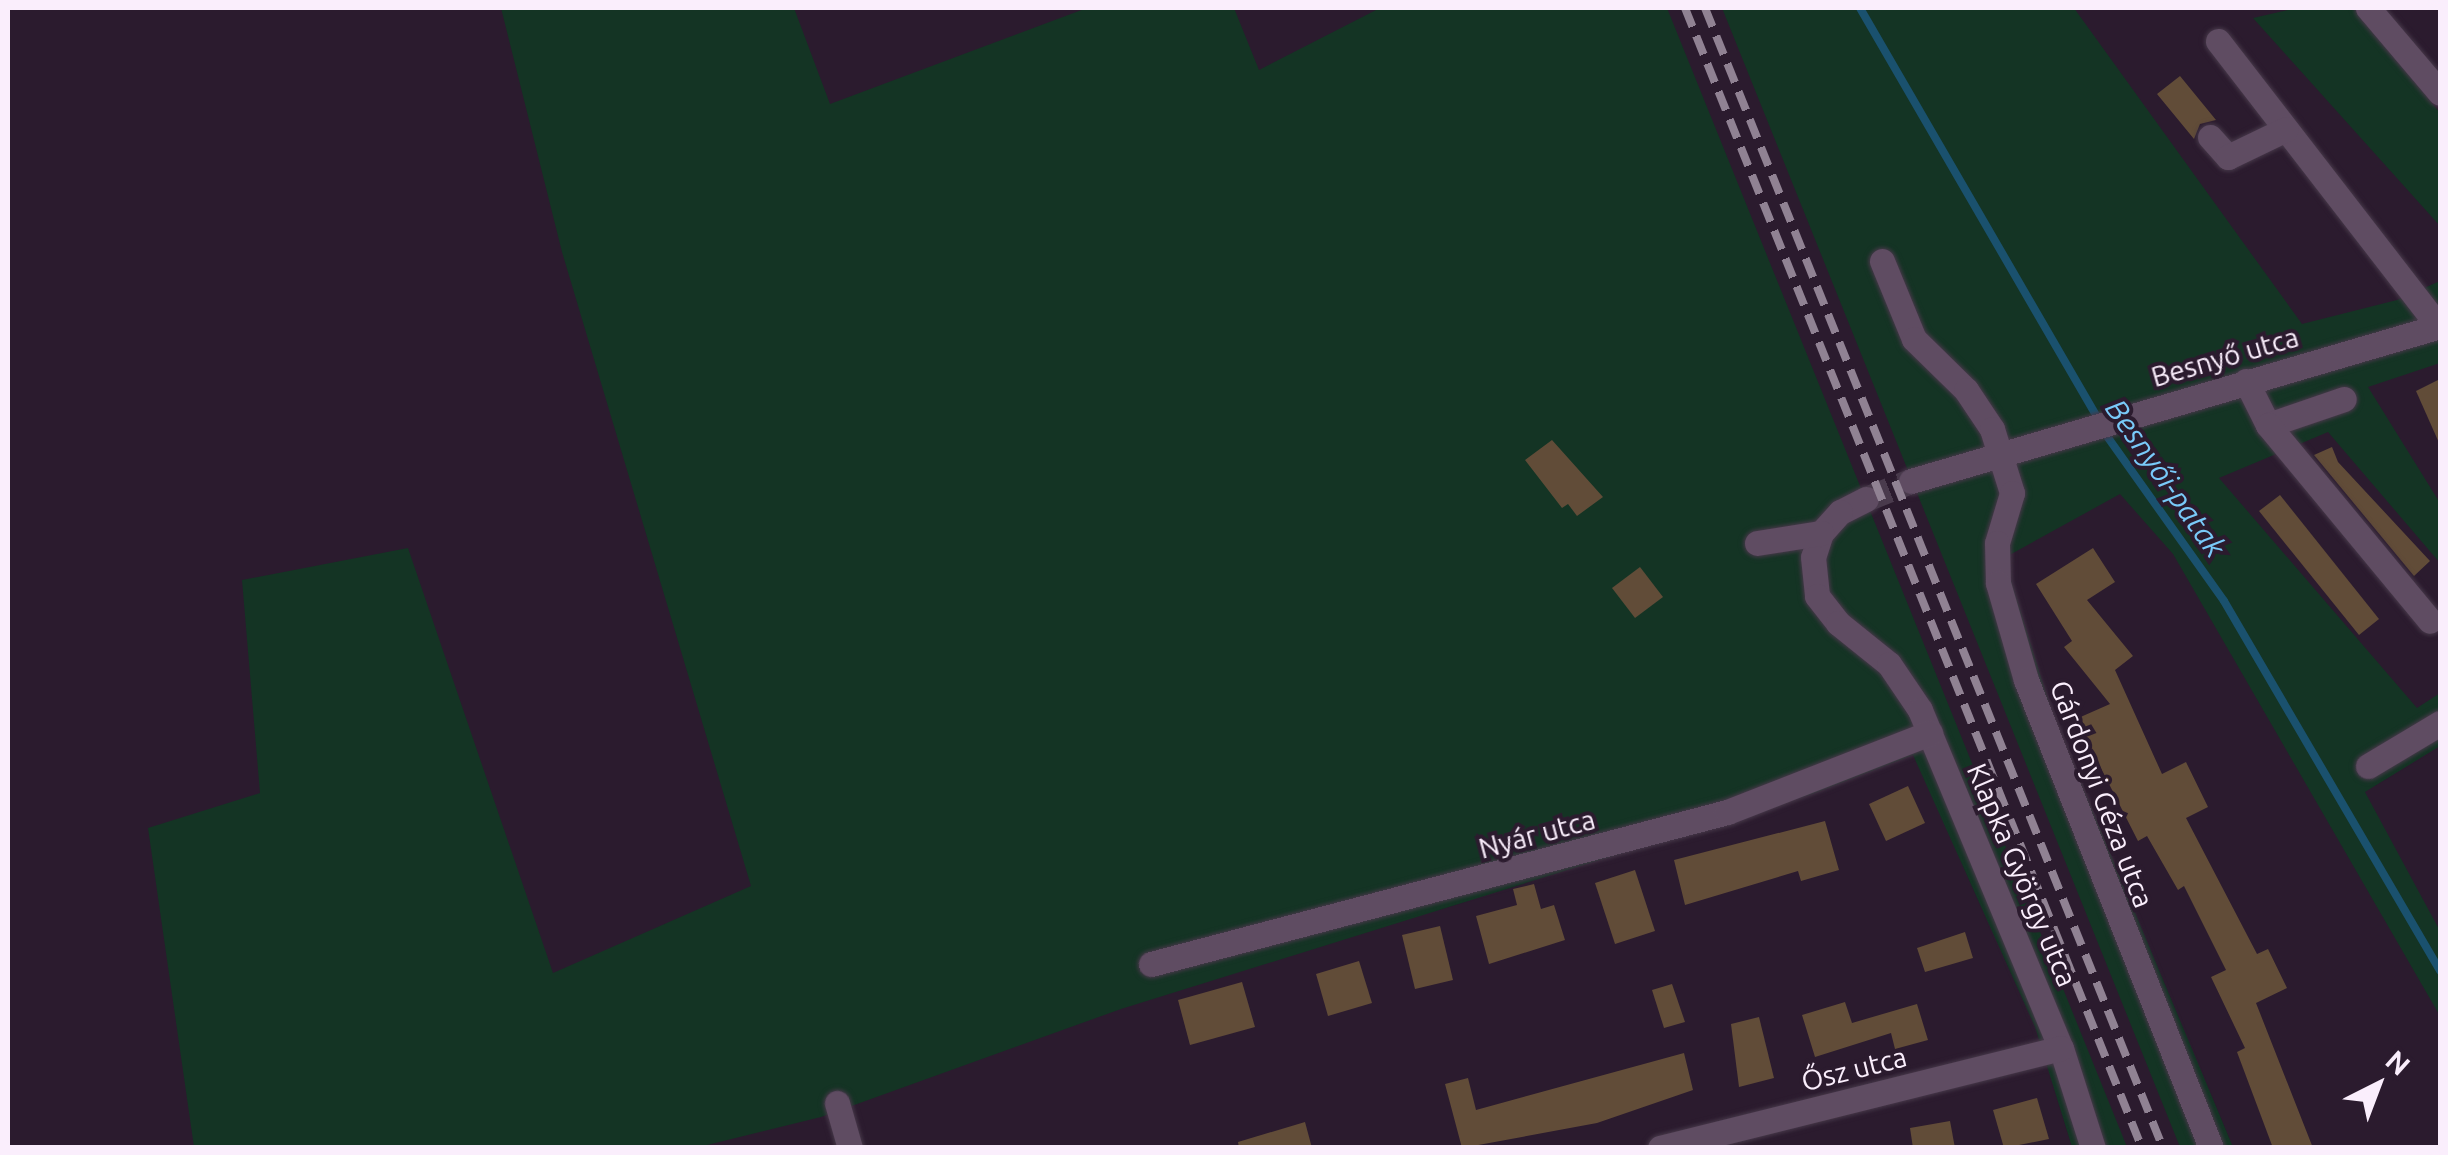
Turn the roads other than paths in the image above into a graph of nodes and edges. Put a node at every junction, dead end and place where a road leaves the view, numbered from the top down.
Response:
1 (2368, 8) edge
2 (2218, 41) dead end
3 (2440, 93) edge
4 (2286, 128) junction
5 (2210, 137) dead end
6 (1882, 261) dead end
7 (2440, 327) edge
8 (2246, 381) junction
9 (2344, 399) dead end
10 (2268, 426) junction
11 (2000, 452) junction
12 (1911, 481) tunnel mouth
13 (1866, 499) tunnel mouth
14 (1821, 533) junction
15 (1757, 543) dead end
16 (2430, 621) dead end
17 (2440, 723) edge
18 (1930, 733) junction
19 (2368, 766) dead end
20 (1151, 964) dead end
21 (2062, 1048) junction
22 (837, 1103) dead end
23 (850, 1148) edge
24 (1660, 1148) edge
25 (2093, 1148) edge
26 (2211, 1148) edge

1 - 3 street
2 - 4 street
4 - 5 street
4 - 7 street
6 - 11 street, Gárdonyi Géza utca
7 - 8 street, Besnyő utca
8 - 10 street
8 - 11 street, Besnyő utca
9 - 10 street
10 - 16 street
11 - 12 street, Besnyő utca
11 - 26 street, Gárdonyi Géza utca
13 - 14 street
14 - 15 street
14 - 18 street, Klapka György utca
17 - 19 street
18 - 20 street, Nyár utca
18 - 21 street, Klapka György utca
21 - 24 street, Ősz utca
21 - 25 street, Klapka György utca
22 - 23 street

